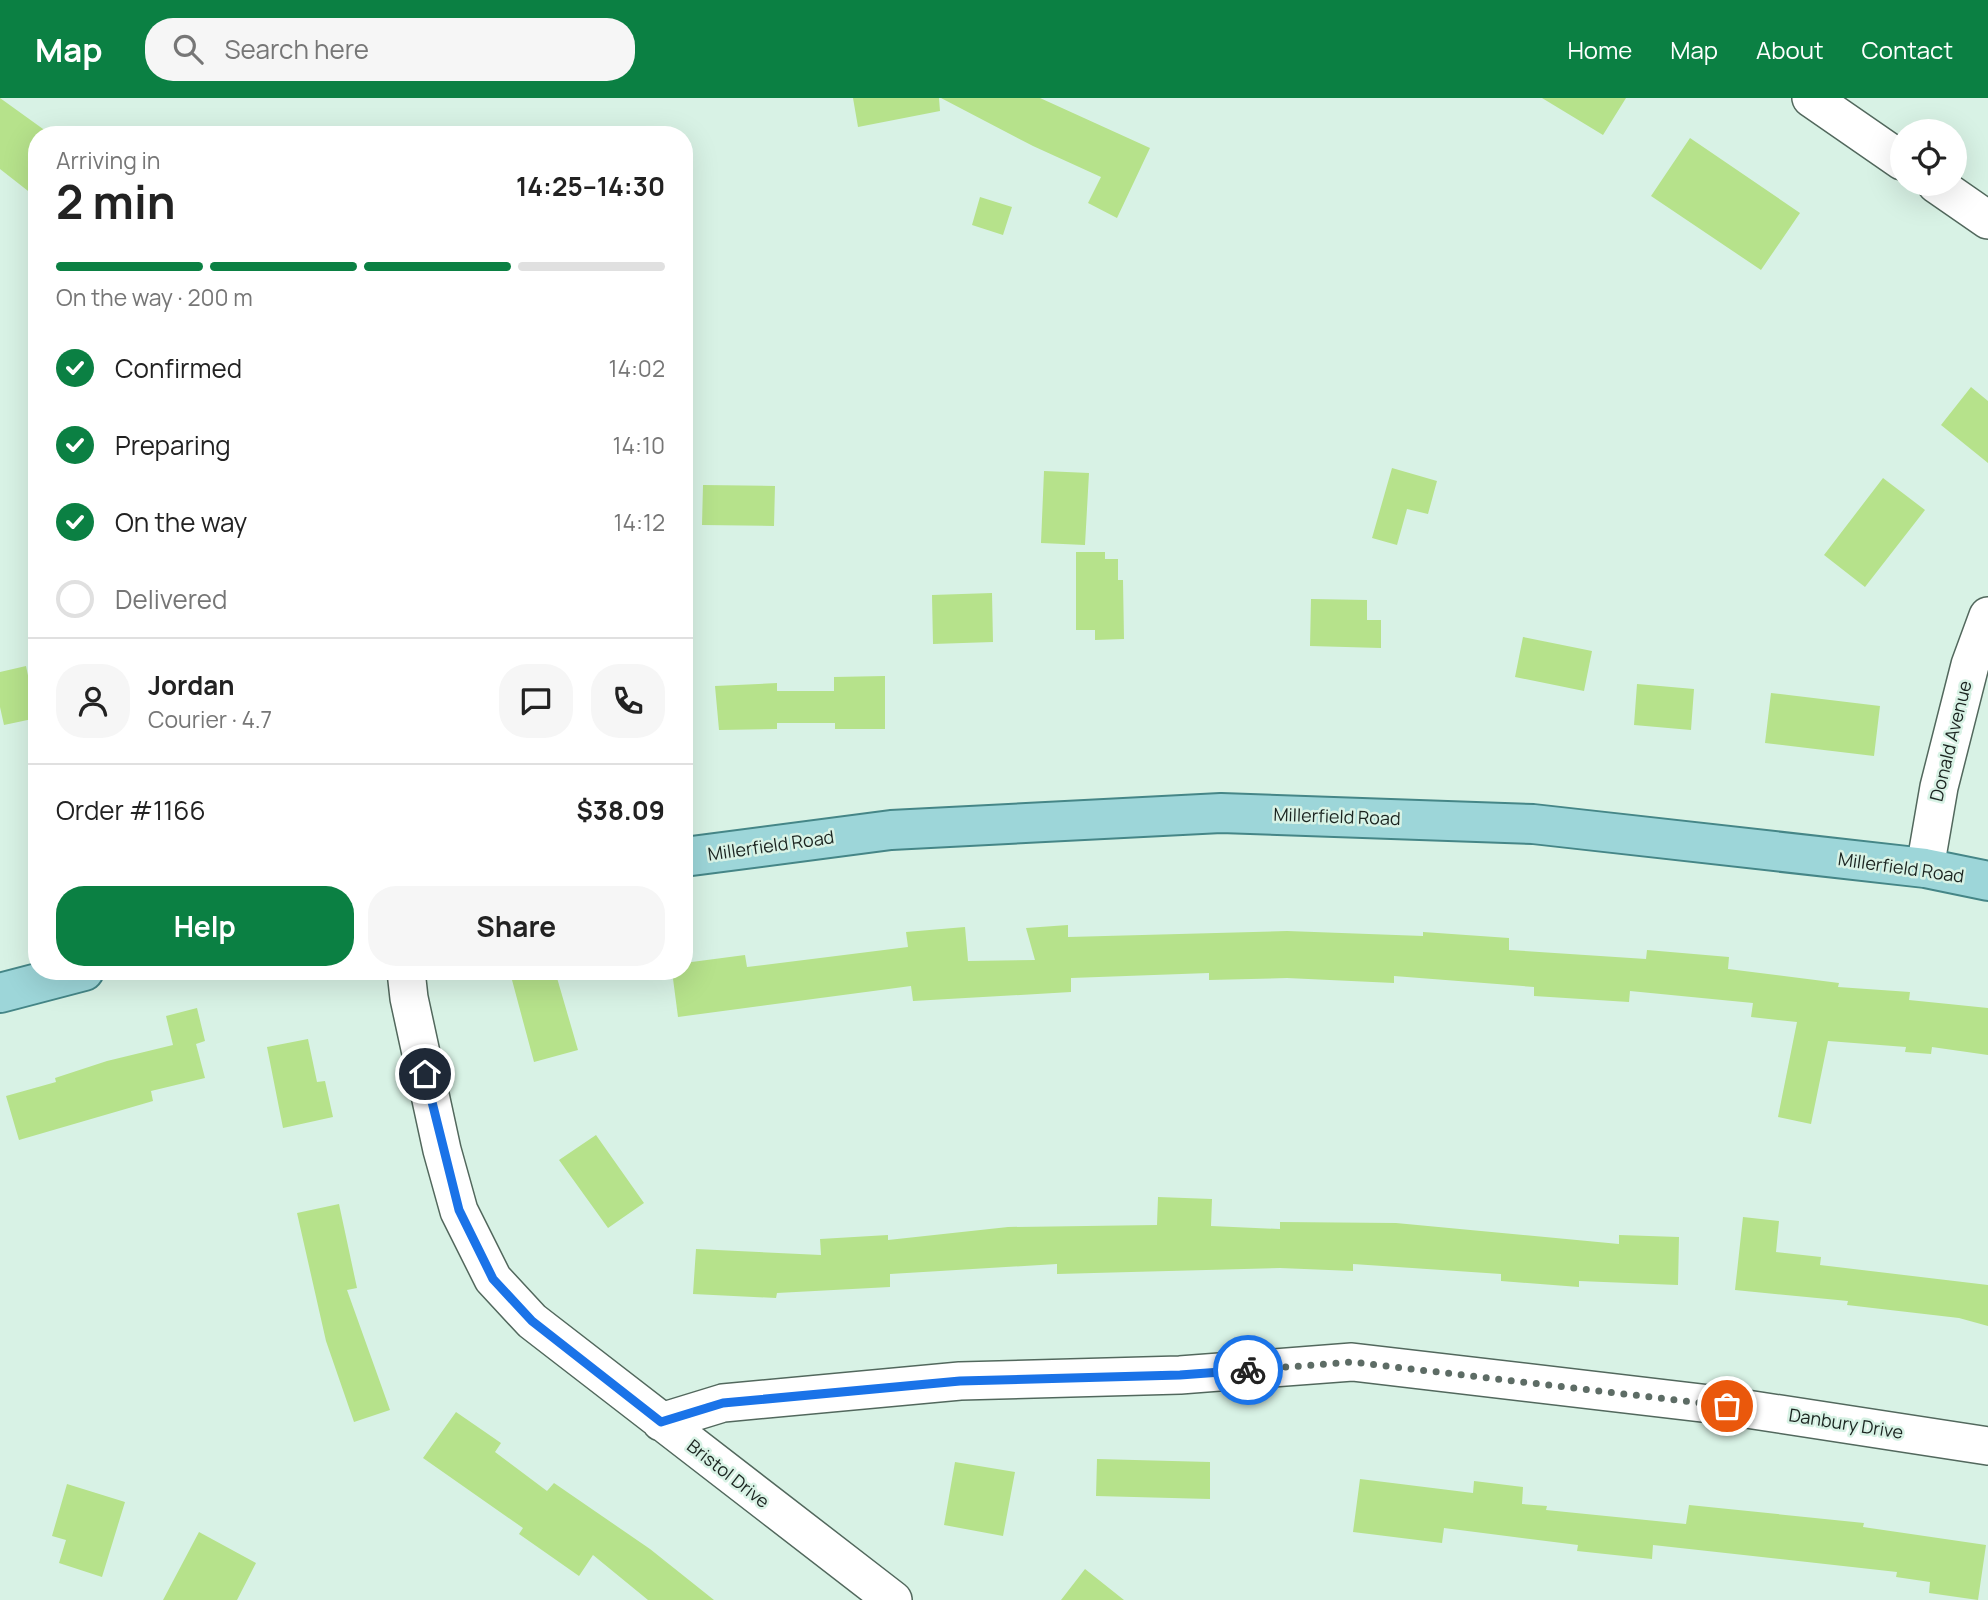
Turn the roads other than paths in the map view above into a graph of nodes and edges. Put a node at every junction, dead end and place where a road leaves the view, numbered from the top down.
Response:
1 (1811, 98) edge
2 (1890, 153) edge
3 (1953, 196) edge
4 (1988, 220) edge
5 (1988, 616) edge
6 (693, 856) edge
7 (1925, 869) junction
8 (1988, 881) edge
9 (50, 980) edge
10 (407, 980) edge
11 (0, 993) edge
12 (661, 1422) junction
13 (1988, 1446) edge
14 (893, 1600) edge

1 - 2 street
3 - 4 street
5 - 7 street, Donald Avenue
6 - 7 main road, Millerfield Road
7 - 8 main road, Millerfield Road
9 - 11 main road
10 - 12 street, Bristol Drive
12 - 13 street, Danbury Drive
12 - 14 street, Bristol Drive

